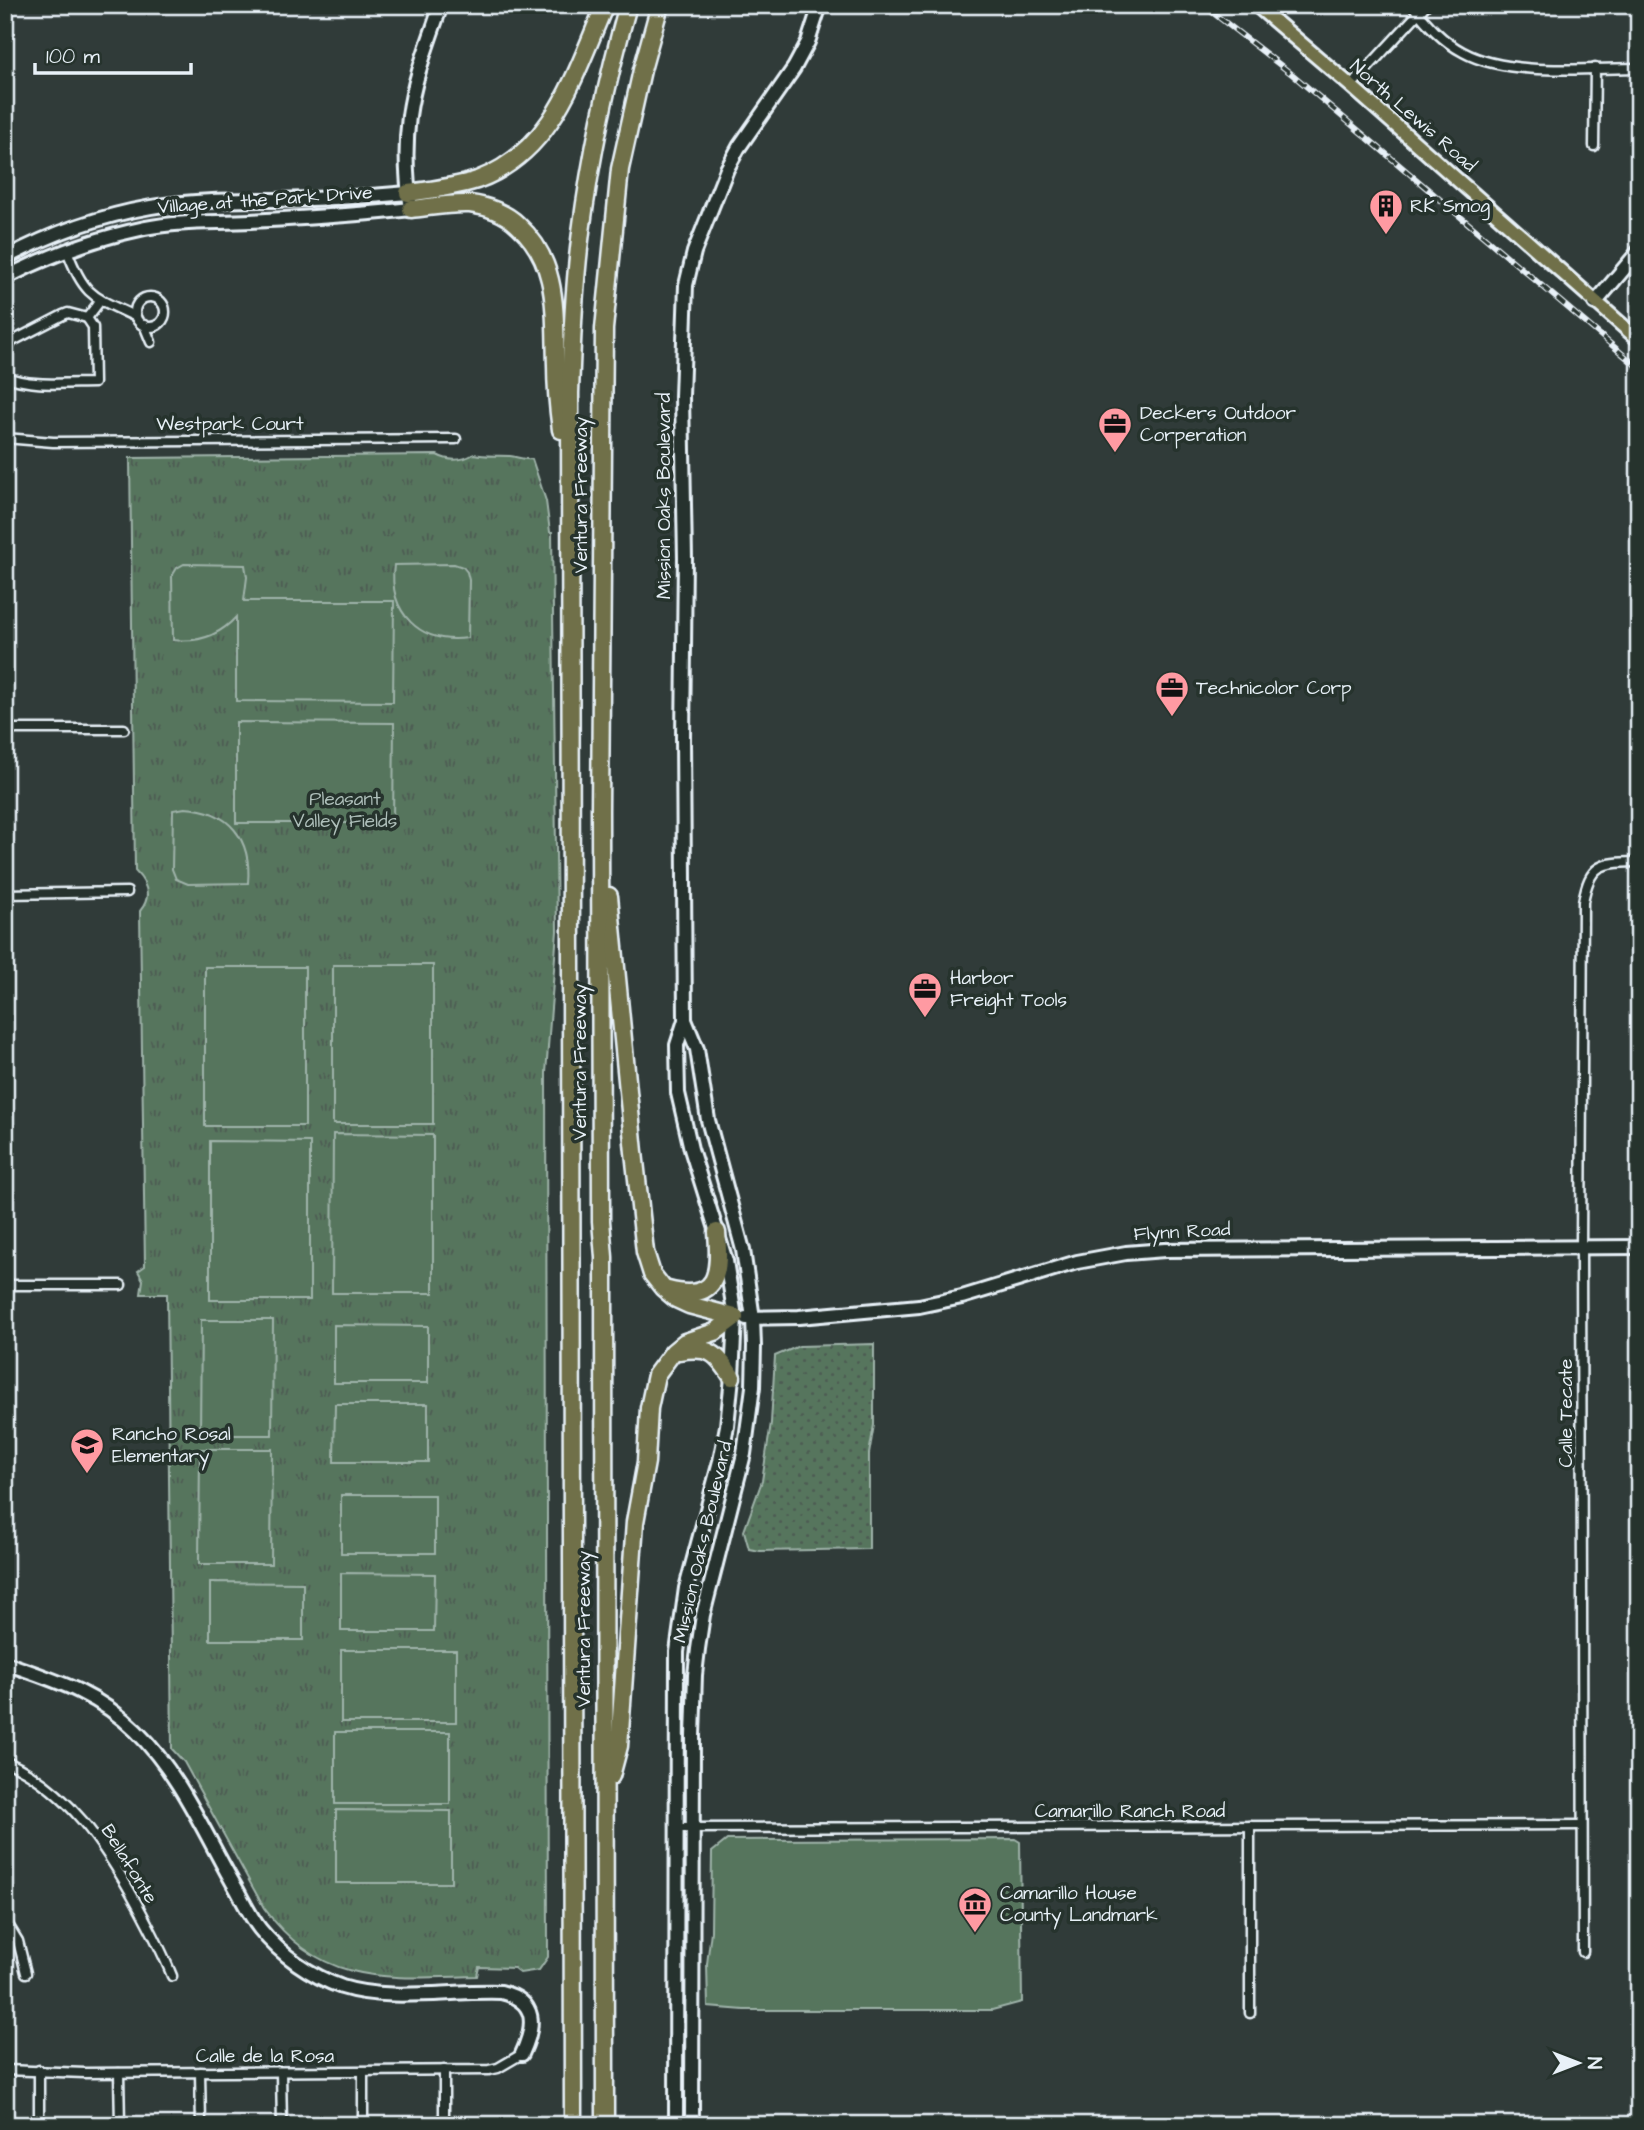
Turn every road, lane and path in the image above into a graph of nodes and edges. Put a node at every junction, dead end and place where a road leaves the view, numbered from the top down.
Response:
1 (441, 5) edge
2 (605, 5) edge
3 (628, 5) edge
4 (660, 5) edge
5 (820, 5) edge
6 (1256, 5) edge
7 (1426, 5) edge
8 (1415, 9) edge
9 (1595, 68) junction
10 (1639, 68) edge
11 (1351, 86) junction
12 (1594, 146) dead end
13 (410, 201) junction
14 (67, 250) junction
15 (1639, 251) edge
16 (5, 258) edge
17 (5, 278) edge
18 (100, 301) junction
19 (1595, 303) junction
20 (136, 306) junction
21 (120, 310) junction
22 (136, 317) junction
23 (87, 318) junction
24 (144, 326) junction
25 (155, 326) junction
26 (1639, 340) edge
27 (5, 345) edge
28 (5, 376) edge
29 (5, 438) edge
30 (456, 439) dead end
31 (569, 519) junction
32 (5, 729) edge
33 (124, 729) dead end
34 (600, 811) junction
35 (1639, 862) edge
36 (127, 892) dead end
37 (5, 894) edge
38 (685, 1020) junction
39 (717, 1232) junction
40 (1639, 1247) edge
41 (1581, 1249) junction
42 (5, 1285) edge
43 (121, 1285) dead end
44 (663, 1288) junction
45 (735, 1317) junction
46 (753, 1318) junction
47 (673, 1352) junction
48 (732, 1377) junction
49 (6, 1667) edge
50 (5, 1761) edge
51 (605, 1802) junction
52 (1582, 1825) junction
53 (1250, 1826) junction
54 (678, 1828) junction
55 (693, 1828) junction
56 (677, 1918) junction
57 (5, 1920) edge
58 (1583, 1952) dead end
59 (26, 1973) dead end
60 (172, 1976) dead end
61 (1250, 2013) dead end
62 (691, 2021) junction
63 (522, 2054) joint
64 (5, 2070) edge
65 (39, 2070) junction
66 (444, 2070) junction
67 (200, 2072) junction
68 (281, 2072) junction
69 (363, 2072) junction
70 (120, 2073) junction
71 (39, 2125) edge
72 (120, 2125) edge
73 (201, 2125) edge
74 (282, 2125) edge
75 (363, 2125) edge
76 (444, 2125) edge
77 (573, 2125) edge
78 (605, 2125) edge
79 (676, 2125) edge
80 (692, 2125) edge

1 - 13 main road
2 - 13 highway
3 - 31 highway, Ventura Freeway
4 - 34 highway, Ventura Freeway
5 - 38 main road, Mission Oaks Boulevard
6 - 11 main road, North Lewis Road
7 - 8 street
8 - 9 street
8 - 11 street
9 - 10 street
9 - 12 street
11 - 19 main road, North Lewis Road
13 - 14 main road, Village at the Park Drive
13 - 16 main road, Village at the Park Drive
13 - 31 highway
14 - 17 main road, Village at the Park Drive
14 - 18 street
15 - 19 main road
18 - 21 street
18 - 23 street
19 - 26 main road, North Lewis Road
20 - 21 street
20 - 22 street
20 - 25 street
21 - 22 street
22 - 24 street
23 - 27 street
23 - 28 street
24 - 25 street
24 - 25 street
29 - 30 street, Westpark Court
31 - 77 highway, Ventura Freeway
32 - 33 street
34 - 44 highway
34 - 51 highway, Ventura Freeway
35 - 41 street, Calle Tecate
36 - 37 street
38 - 39 main road, Mission Oaks Boulevard
38 - 46 main road, Mission Oaks Boulevard
39 - 44 highway
39 - 45 main road, Mission Oaks Boulevard
40 - 41 main road, Flynn Road
41 - 46 main road, Flynn Road
41 - 52 street, Calle Tecate
42 - 43 street
44 - 45 highway
45 - 46 main road, Flynn Road
45 - 47 highway
45 - 48 main road, Mission Oaks Boulevard
46 - 55 main road, Mission Oaks Boulevard
47 - 48 highway
47 - 51 highway
48 - 54 main road, Mission Oaks Boulevard
49 - 63 main road
50 - 60 street, Bellafonte
51 - 78 highway, Ventura Freeway
52 - 53 street, Camarillo Ranch Road
52 - 58 street, Calle Tecate
53 - 55 street, Camarillo Ranch Road
53 - 61 street
54 - 55 street, Camarillo Ranch Road
54 - 56 main road, Mission Oaks Boulevard
55 - 62 main road, Mission Oaks Boulevard
56 - 62 main road
56 - 79 main road, Mission Oaks Boulevard
57 - 59 street
62 - 80 main road, Mission Oaks Boulevard
63 - 66 street, Calle de la Rosa
64 - 65 street, Calle de la Rosa
65 - 70 street, Calle de la Rosa
65 - 71 street
66 - 69 street, Calle de la Rosa
66 - 76 street
67 - 68 street, Calle de la Rosa
67 - 70 street, Calle de la Rosa
67 - 73 street
68 - 69 street, Calle de la Rosa
68 - 74 street
69 - 75 street
70 - 72 street

